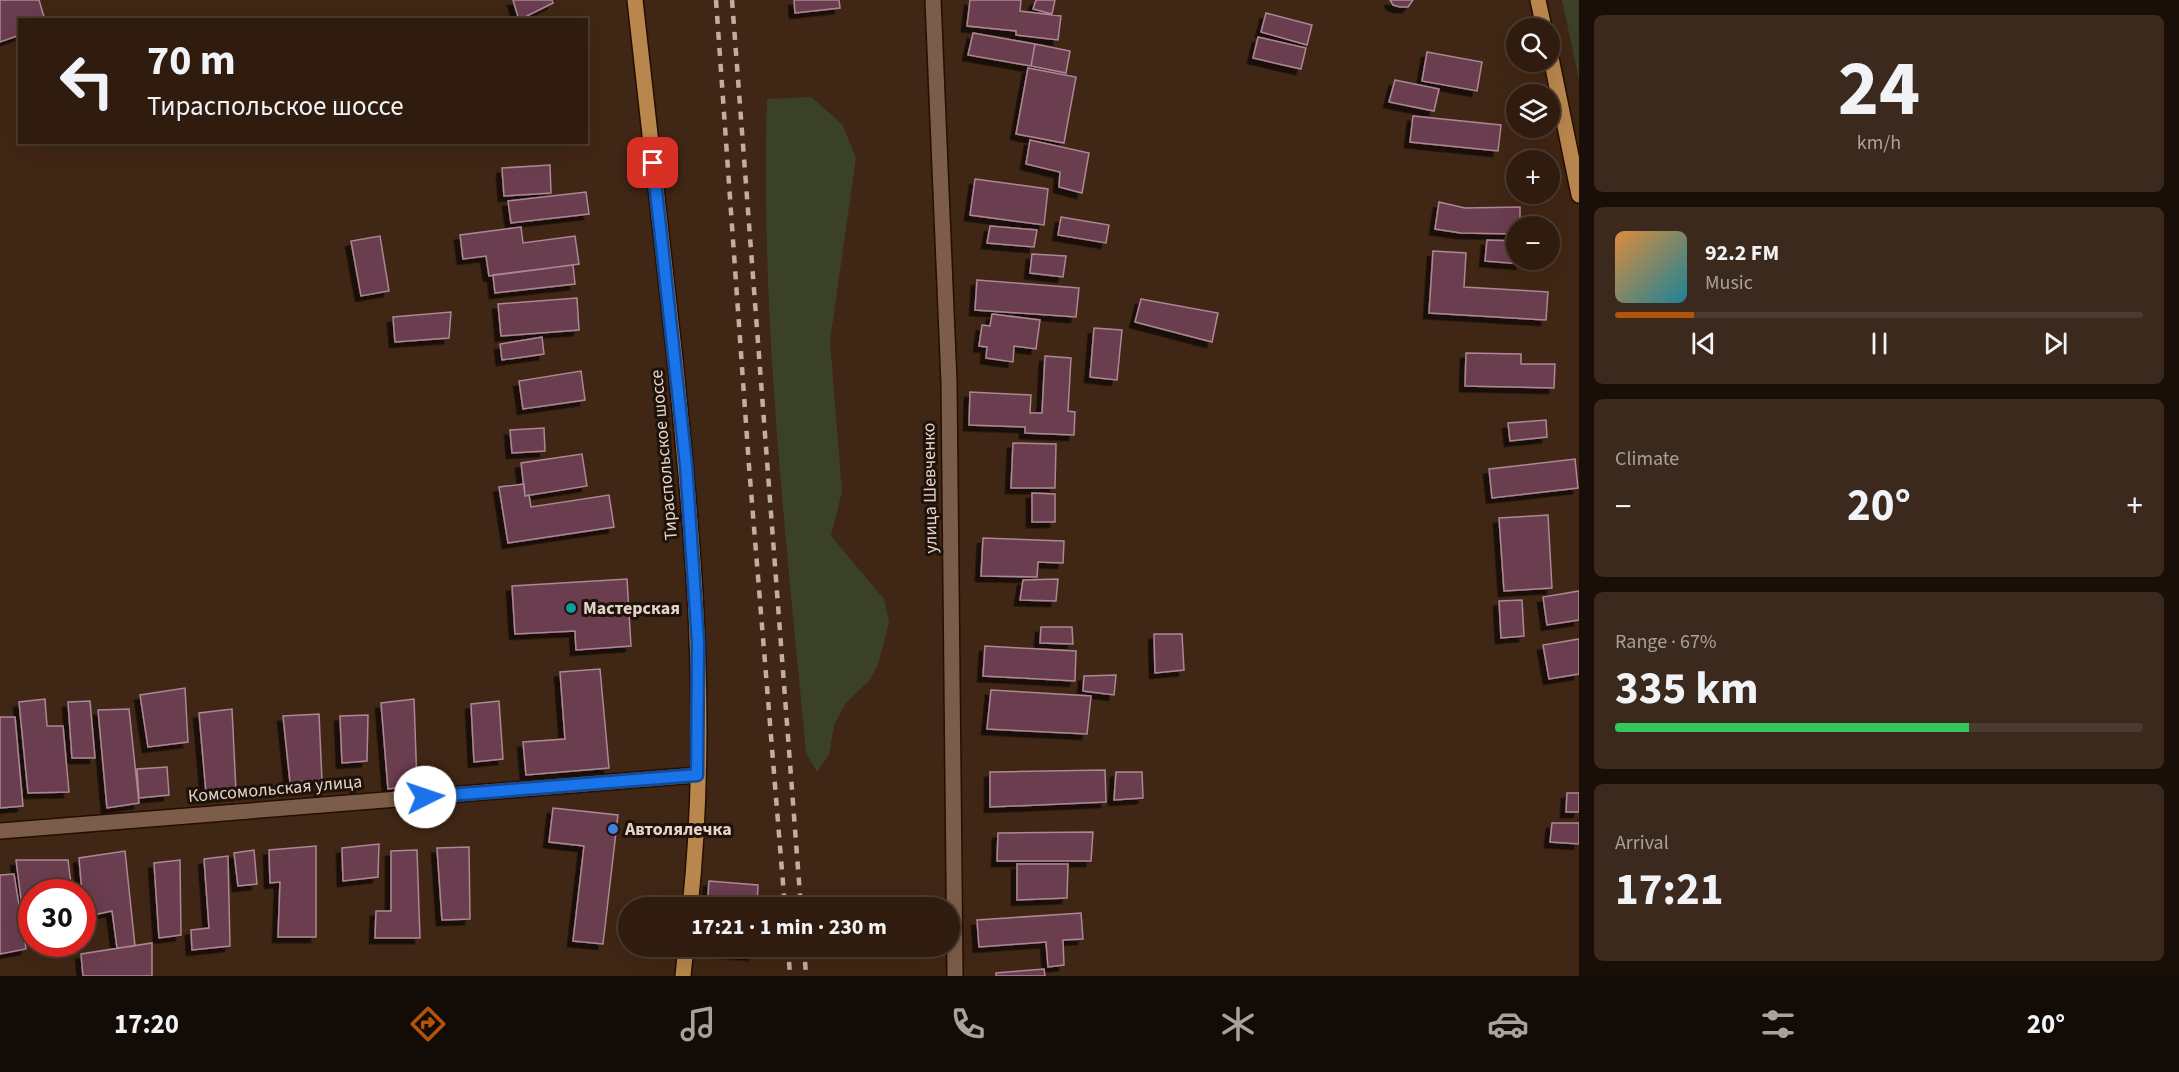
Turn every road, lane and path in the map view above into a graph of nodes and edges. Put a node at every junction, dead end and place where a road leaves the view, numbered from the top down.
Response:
1 (636, 0) edge
2 (933, 0) edge
3 (1539, 0) edge
4 (1542, 18) edge
5 (1554, 72) edge
6 (1579, 195) edge
7 (697, 775) junction
8 (0, 831) edge
9 (691, 897) edge
10 (685, 957) edge
11 (683, 976) edge
12 (955, 976) edge

1 - 7 main road, Тираспольское шоссе
2 - 12 street, улица Шевченко
3 - 4 main road
5 - 6 main road
7 - 8 street, Комсомольская улица
7 - 9 main road, Тираспольское шоссе
10 - 11 main road

